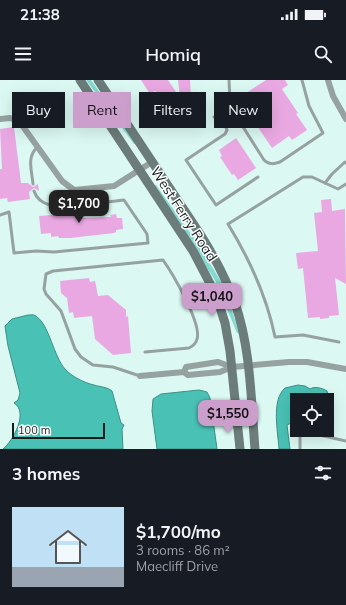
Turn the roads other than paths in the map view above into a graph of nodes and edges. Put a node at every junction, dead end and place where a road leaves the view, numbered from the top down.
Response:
1 (80, 80) edge
2 (98, 80) edge
3 (229, 80) edge
4 (302, 80) edge
5 (328, 80) edge
6 (0, 119) edge
7 (346, 119) edge
8 (226, 128) edge
9 (38, 148) junction
10 (152, 162) junction
11 (346, 163) edge
12 (140, 171) junction
13 (258, 177) dead end
14 (325, 183) junction
15 (33, 184) dead end
16 (346, 184) edge
17 (34, 191) dead end
18 (83, 205) dead end
19 (73, 206) dead end
20 (0, 215) edge
21 (339, 342) dead end
22 (145, 352) dead end
23 (248, 366) junction
24 (232, 367) junction
25 (346, 369) edge
26 (184, 372) junction
27 (140, 376) joint
28 (346, 441) edge
29 (240, 449) edge
30 (255, 449) edge
31 (300, 449) edge

1 - 12 main road, West Ferry Road
2 - 10 main road, West Ferry Road
3 - 4 lane
5 - 7 street
6 - 9 street
8 - 13 lane
9 - 12 street
9 - 15 lane
10 - 12 street
10 - 23 main road, West Ferry Road
11 - 14 lane
12 - 24 main road, West Ferry Road
14 - 16 lane
14 - 21 lane
17 - 19 lane
18 - 20 lane
22 - 27 lane
23 - 24 street
23 - 25 street
23 - 30 main road, West Ferry Road
24 - 26 street
24 - 26 street
24 - 29 main road, West Ferry Road
26 - 27 street
28 - 31 lane

